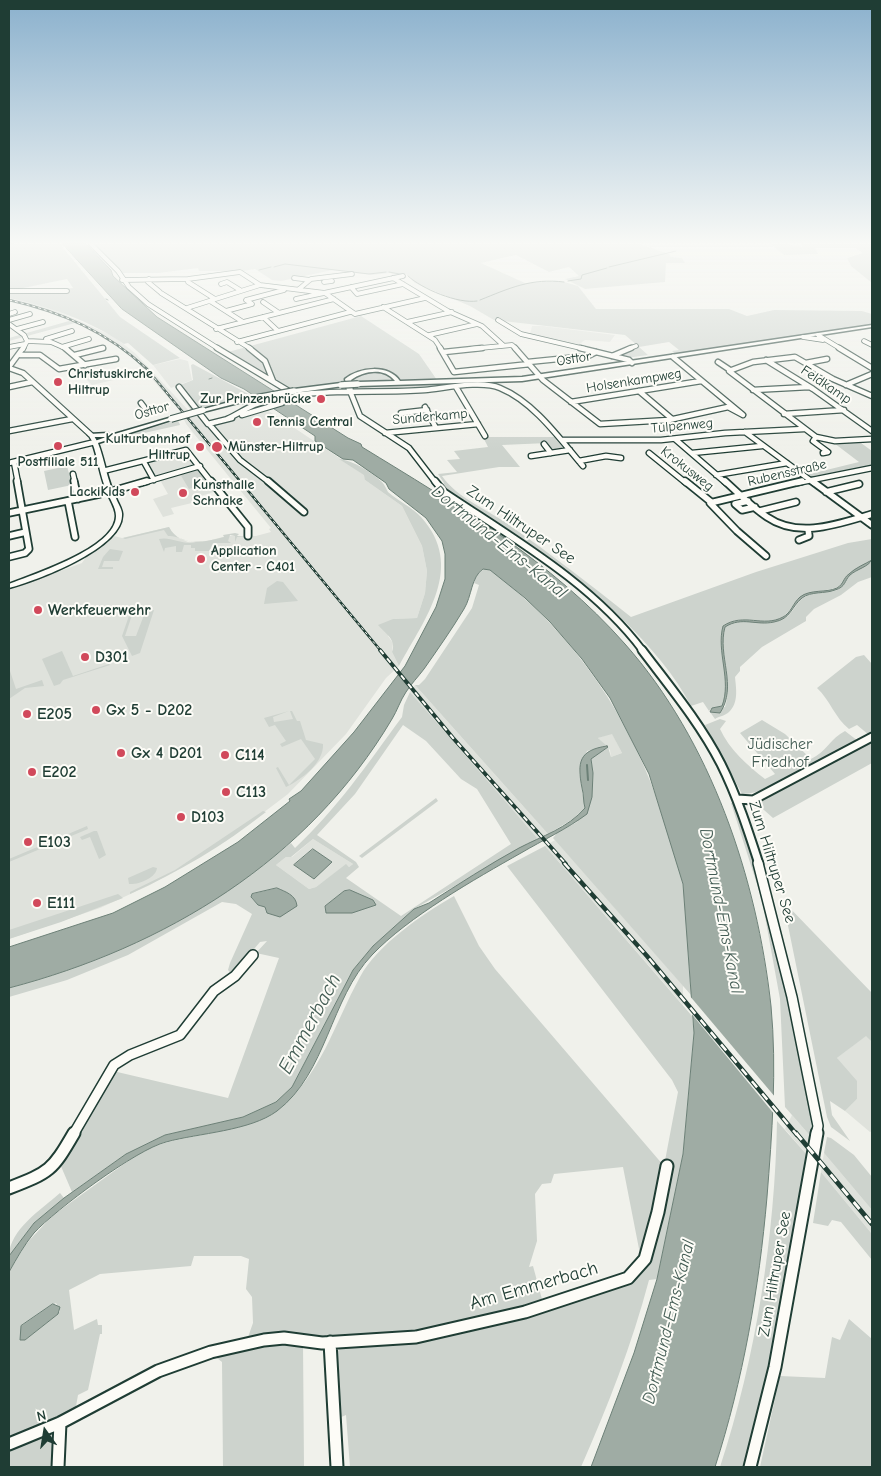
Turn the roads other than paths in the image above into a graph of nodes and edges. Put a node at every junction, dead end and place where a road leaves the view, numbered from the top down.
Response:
1 (160, 313) edge
2 (191, 313) edge
3 (229, 313) edge
4 (279, 313) edge
5 (353, 313) edge
6 (392, 313) edge
7 (448, 313) edge
8 (454, 313) edge
9 (30, 314) dead end
10 (263, 317) junction
11 (498, 320) dead end
12 (9, 322) edge
13 (43, 322) dead end
14 (243, 322) junction
15 (407, 322) junction
16 (477, 324) junction
17 (872, 326) edge
18 (17, 329) junction
19 (216, 329) junction
20 (278, 330) junction
21 (72, 331) dead end
22 (429, 335) junction
23 (818, 335) junction
24 (803, 337) junction
25 (89, 339) dead end
26 (46, 340) junction
27 (826, 341) junction
28 (864, 341) dead end
29 (26, 342) junction
30 (237, 342) junction
31 (503, 345) junction
32 (872, 345) edge
33 (636, 346) dead end
34 (9, 347) edge
35 (62, 347) junction
36 (103, 348) dead end
37 (444, 352) junction
38 (596, 352) junction
39 (20, 355) junction
40 (75, 355) junction
41 (611, 356) junction
42 (673, 357) junction
43 (116, 359) dead end
44 (827, 359) dead end
45 (766, 360) junction
46 (718, 362) dead end
47 (529, 363) junction
48 (632, 363) junction
49 (806, 363) junction
50 (85, 364) junction
51 (9, 368) edge
52 (872, 368) edge
53 (730, 370) junction
54 (872, 374) edge
55 (540, 377) junction
56 (393, 378) junction
57 (273, 381) junction
58 (701, 381) junction
59 (32, 382) junction
60 (358, 384) joint
61 (457, 384) junction
62 (341, 385) joint
63 (846, 385) junction
64 (9, 387) edge
65 (809, 387) junction
66 (178, 388) dead end
67 (753, 390) junction
68 (350, 391) junction
69 (639, 391) junction
70 (297, 395) junction
71 (872, 396) edge
72 (291, 399) junction
73 (571, 402) junction
74 (844, 410) junction
75 (401, 413) dead end
76 (784, 414) junction
77 (72, 419) junction
78 (228, 419) junction
79 (672, 419) junction
80 (206, 421) junction
81 (478, 424) junction
82 (9, 426) edge
83 (436, 428) junction
84 (804, 429) junction
85 (11, 431) edge
86 (872, 431) edge
87 (745, 432) junction
88 (384, 433) junction
89 (91, 435) junction
90 (115, 435) junction
91 (485, 436) dead end
92 (816, 437) junction
93 (674, 438) junction
94 (872, 439) edge
95 (562, 440) junction
96 (95, 442) junction
97 (544, 444) dead end
98 (762, 446) junction
99 (570, 450) junction
100 (551, 453) junction
101 (692, 453) junction
102 (823, 453) dead end
103 (649, 454) dead end
104 (531, 456) dead end
105 (621, 458) dead end
106 (143, 462) junction
107 (11, 463) edge
108 (786, 463) junction
109 (200, 466) junction
110 (872, 468) edge
111 (102, 470) junction
112 (73, 474) dead end
113 (716, 475) junction
114 (809, 479) junction
115 (154, 480) junction
116 (18, 483) junction
117 (859, 484) dead end
118 (9, 485) edge
119 (109, 492) junction
120 (826, 492) junction
121 (100, 494) dead end
122 (741, 495) junction
123 (78, 499) junction
124 (68, 501) junction
125 (748, 501) junction
126 (796, 502) dead end
127 (710, 503) junction
128 (758, 509) junction
129 (22, 510) junction
130 (304, 512) dead end
131 (9, 514) edge
132 (872, 514) edge
133 (861, 517) junction
134 (872, 525) edge
135 (808, 529) junction
136 (26, 532) junction
137 (9, 536) edge
138 (248, 536) dead end
139 (74, 537) dead end
140 (800, 540) dead end
141 (9, 556) edge
142 (766, 556) dead end
143 (9, 586) edge
144 (872, 738) edge
145 (737, 799) junction
146 (253, 954) dead end
147 (667, 1166) dead end
148 (9, 1188) edge
149 (330, 1342) junction
150 (60, 1423) junction
151 (9, 1444) edge
152 (58, 1467) edge
153 (337, 1467) edge
154 (750, 1467) edge

1 - 57 street
2 - 19 street
3 - 14 street
4 - 10 street
5 - 20 street
6 - 15 street
7 - 15 street
8 - 16 street
9 - 12 street
10 - 14 street
10 - 20 street
11 - 38 street
12 - 18 street
13 - 18 street
14 - 19 street
15 - 22 street
16 - 22 street
16 - 31 street
17 - 23 main road, Osttor
18 - 29 street
19 - 30 street
20 - 30 street
21 - 26 street
22 - 37 street
23 - 24 main road, Osttor
23 - 27 street
24 - 27 street
24 - 42 main road, Osttor
25 - 35 street
26 - 29 street
26 - 35 street
27 - 52 street
28 - 32 street
29 - 34 street
29 - 39 street
30 - 57 street
31 - 37 street
31 - 47 street
33 - 41 street
35 - 40 street
36 - 40 street
37 - 47 street
38 - 41 street
38 - 47 street
39 - 50 street
39 - 51 street
40 - 50 street
41 - 48 street
42 - 48 main road, Osttor
42 - 58 street
43 - 50 street
44 - 49 street
45 - 49 street
45 - 53 street
45 - 65 street, Feldkamp
46 - 53 street
47 - 55 street
48 - 55 main road, Osttor
49 - 63 street
51 - 59 street
53 - 67 street
54 - 63 street
55 - 61 main road, Osttor
55 - 73 street
56 - 60 main road, Osttor
56 - 61 main road, Osttor
56 - 68 main road
57 - 70 street
58 - 69 street, Holsenkampweg
58 - 79 street
59 - 64 street
59 - 77 street
60 - 62 main road, Osttor, bridge
61 - 68 street, Osttor
61 - 81 street
61 - 95 street, Osttor
62 - 70 main road, Osttor
63 - 71 street
65 - 67 street
65 - 74 street, Feldkamp
66 - 80 street, Osttor
67 - 76 street
68 - 70 street, Osttor
68 - 88 street, Zum Hiltruper See
69 - 73 street, Holsenkampweg
69 - 79 street
70 - 72 street, Osttor
70 - 90 main road, Osttor, bridge
72 - 78 street, Osttor
72 - 78 street, Osttor
73 - 79 street
74 - 76 street
74 - 86 street, Feldkamp
75 - 83 street
76 - 84 street
77 - 85 street
77 - 89 street
78 - 80 street, Osttor
80 - 130 street
81 - 83 street, Sunderkamp
81 - 91 street
82 - 85 street
83 - 88 street, Sunderkamp
84 - 87 street, Tulpenweg
84 - 92 street
87 - 93 street, Tulpenweg
87 - 98 street
88 - 145 street, Zum Hiltruper See
89 - 90 main road, Osttor
89 - 96 street
90 - 96 main road, Osttor
92 - 94 street
92 - 102 street
93 - 95 street, Tulpenweg
93 - 101 street
95 - 99 street
96 - 107 street
96 - 111 main road
97 - 100 street
98 - 101 street
98 - 108 street
99 - 100 street
99 - 105 street
100 - 104 street
101 - 113 street
103 - 127 street, Krokusweg
106 - 109 street
106 - 111 street
106 - 115 street
107 - 116 street
108 - 113 street
108 - 114 street
109 - 115 street
109 - 138 street
110 - 114 street, Rubensstraße
111 - 119 main road
112 - 123 street
113 - 122 street
114 - 120 street
114 - 122 street, Rubensstraße
115 - 119 street
116 - 118 street
116 - 129 street
117 - 120 street
119 - 143 main road
120 - 133 street
121 - 123 street
122 - 125 street
122 - 127 street, Rubensstraße
123 - 124 street
124 - 129 street
124 - 139 street
125 - 128 street
125 - 128 street
126 - 128 street
127 - 142 street, Krokusweg
128 - 135 street
129 - 131 street
129 - 136 street
132 - 133 street
133 - 134 street
133 - 135 street
135 - 140 street
136 - 137 street
136 - 141 street
144 - 145 street
145 - 154 street, Zum Hiltruper See
146 - 148 street
147 - 149 street, Am Emmerbach
149 - 150 street, Am Emmerbach
149 - 153 street
150 - 151 street, Am Emmerbach
150 - 152 street

